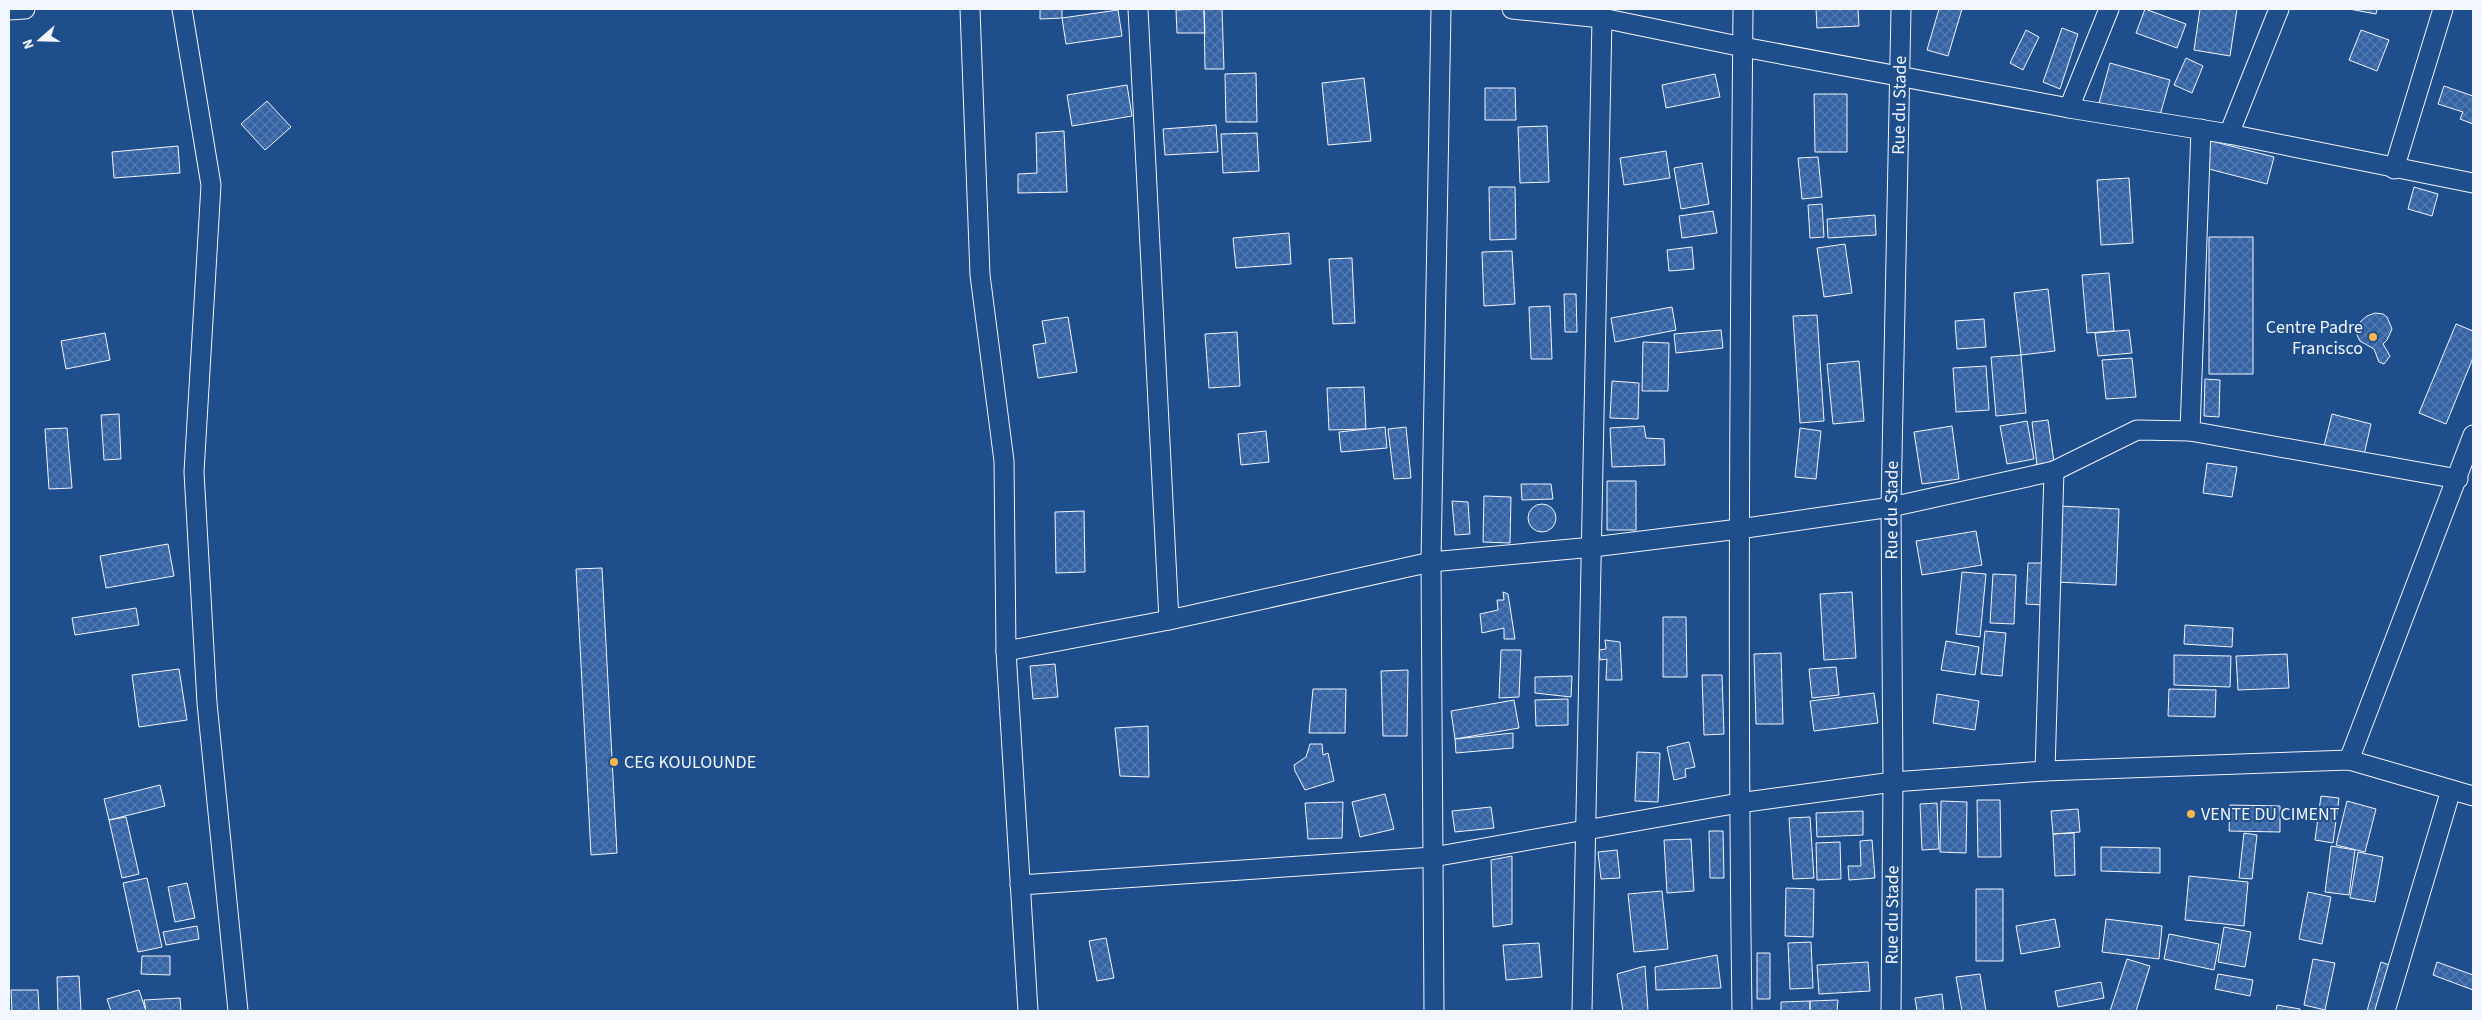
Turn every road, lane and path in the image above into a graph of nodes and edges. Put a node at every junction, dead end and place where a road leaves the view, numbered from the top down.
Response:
1 (25, 9) edge
2 (182, 9) edge
3 (970, 9) edge
4 (1138, 9) edge
5 (1442, 9) edge
6 (1512, 9) edge
7 (1743, 9) edge
8 (1902, 9) edge
9 (2109, 9) edge
10 (2279, 9) edge
11 (2443, 9) edge
12 (9, 10) edge
13 (1602, 18) junction
14 (1743, 47) junction
15 (1900, 75) junction
16 (2069, 108) junction
17 (2201, 129) junction
18 (2229, 134) junction
19 (2394, 169) junction
20 (2473, 183) edge
21 (2190, 431) junction
22 (2473, 435) edge
23 (2054, 471) junction
24 (2458, 478) junction
25 (1891, 507) junction
26 (1739, 529) junction
27 (1593, 547) junction
28 (1432, 562) junction
29 (1169, 620) junction
30 (1006, 651) junction
31 (2349, 760) junction
32 (2045, 771) junction
33 (1893, 782) junction
34 (2451, 790) junction
35 (2473, 796) edge
36 (1739, 803) junction
37 (1584, 830) junction
38 (1432, 857) junction
39 (1020, 885) junction
40 (238, 1011) edge
41 (1028, 1011) edge
42 (1434, 1011) edge
43 (1582, 1011) edge
44 (1742, 1011) edge
45 (1891, 1011) edge
46 (2385, 1011) edge

1 - 12 street
2 - 40 street
3 - 30 street
4 - 29 street
5 - 28 street
6 - 13 street
7 - 14 street
8 - 15 street, Rue du Stade
9 - 16 street
10 - 18 street
11 - 19 street
13 - 14 street
13 - 27 street
14 - 15 street
14 - 26 street
15 - 16 street
15 - 25 street, Rue du Stade
16 - 17 street
17 - 18 street
17 - 21 street
18 - 19 street
19 - 20 street
21 - 23 street
21 - 24 street
22 - 24 street
23 - 25 street
23 - 32 street
24 - 31 street
25 - 26 street
25 - 33 street, Rue du Stade
26 - 27 street
26 - 36 street
27 - 28 street
27 - 37 street
28 - 29 street
28 - 38 street
29 - 30 street
30 - 39 street
31 - 32 street
31 - 34 street
32 - 33 street
33 - 36 street
33 - 45 street, Rue du Stade
34 - 35 street
34 - 46 street
36 - 37 street
36 - 44 street
37 - 38 street
37 - 43 street
38 - 39 street
38 - 42 street
39 - 41 street

